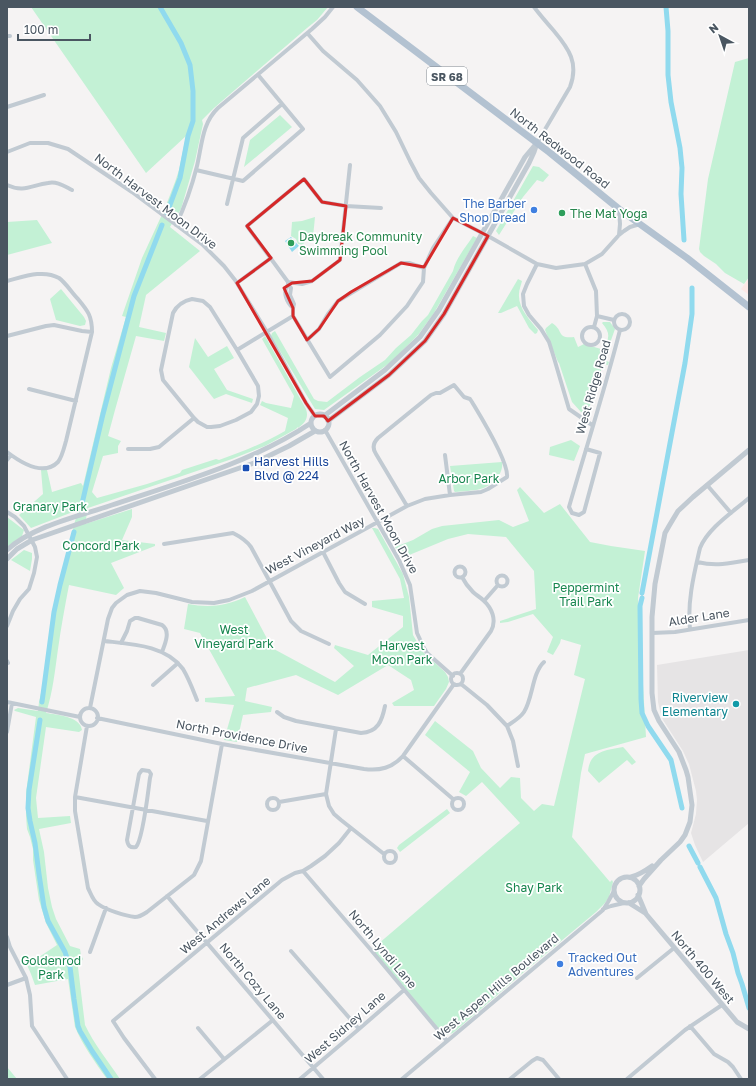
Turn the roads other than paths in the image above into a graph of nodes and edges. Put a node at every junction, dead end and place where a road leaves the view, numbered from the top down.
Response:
1 (333, 7) edge
2 (357, 7) edge
3 (534, 7) edge
4 (308, 34) dead end
5 (259, 76) dead end
6 (44, 95) dead end
7 (282, 104) junction
8 (7, 107) edge
9 (537, 144) junction
10 (7, 152) edge
11 (350, 165) dead end
12 (196, 170) junction
13 (233, 178) junction
14 (7, 185) edge
15 (72, 190) dead end
16 (227, 204) dead end
17 (346, 206) junction
18 (381, 208) dead end
19 (619, 209) junction
20 (453, 218) junction
21 (640, 224) junction
22 (176, 225) junction
23 (483, 233) junction
24 (618, 235) junction
25 (488, 236) junction
26 (270, 258) junction
27 (537, 264) junction
28 (585, 264) junction
29 (424, 268) junction
30 (7, 281) edge
31 (237, 283) junction
32 (288, 284) junction
33 (749, 307) edge
34 (293, 316) junction
35 (596, 316) junction
36 (614, 320) junction
37 (594, 327) junction
38 (620, 330) junction
39 (92, 332) junction
40 (267, 332) junction
41 (7, 336) edge
42 (307, 340) junction
43 (237, 350) junction
44 (29, 390) dead end
45 (76, 401) junction
46 (315, 416) junction
47 (324, 416) junction
48 (194, 418) junction
49 (328, 421) junction
50 (311, 423) junction
51 (592, 425) junction
52 (325, 430) junction
53 (315, 431) junction
54 (128, 449) dead end
55 (586, 449) junction
56 (749, 450) edge
57 (9, 454) edge
58 (445, 455) dead end
59 (7, 460) edge
60 (707, 485) junction
61 (450, 495) junction
62 (749, 498) edge
63 (406, 506) junction
64 (7, 512) edge
65 (731, 513) junction
66 (378, 523) junction
67 (29, 535) junction
68 (32, 540) junction
69 (164, 544) dead end
70 (7, 550) edge
71 (323, 552) junction
72 (7, 560) edge
73 (749, 560) edge
74 (697, 562) junction
75 (462, 577) dead end
76 (270, 581) junction
77 (498, 585) dead end
78 (484, 601) junction
79 (365, 604) dead end
80 (749, 620) edge
81 (7, 626) edge
82 (690, 629) junction
83 (652, 633) junction
84 (104, 641) junction
85 (121, 643) junction
86 (329, 644) dead end
87 (162, 652) junction
88 (544, 662) dead end
89 (178, 663) junction
90 (460, 674) junction
91 (453, 676) junction
92 (454, 684) junction
93 (462, 684) junction
94 (153, 685) dead end
95 (197, 700) dead end
96 (7, 702) edge
97 (12, 703) junction
98 (384, 706) dead end
99 (90, 708) junction
100 (278, 712) dead end
101 (80, 717) junction
102 (97, 718) junction
103 (87, 726) junction
104 (507, 726) junction
105 (336, 729) junction
106 (7, 732) edge
107 (222, 744) junction
108 (403, 756) junction
109 (330, 763) junction
110 (518, 766) dead end
111 (326, 794) junction
112 (75, 797) junction
113 (453, 799) dead end
114 (279, 802) dead end
115 (133, 808) junction
116 (145, 810) junction
117 (207, 822) junction
118 (351, 828) junction
119 (384, 854) dead end
120 (661, 860) junction
121 (303, 871) junction
122 (631, 877) junction
123 (639, 886) junction
124 (614, 891) junction
125 (638, 895) junction
126 (168, 896) junction
127 (626, 903) junction
128 (106, 908) junction
129 (603, 910) junction
130 (646, 914) junction
131 (7, 937) edge
132 (208, 942) junction
133 (674, 948) junction
134 (291, 951) dead end
135 (90, 952) dead end
136 (26, 978) junction
137 (637, 978) dead end
138 (7, 985) edge
139 (404, 990) junction
140 (722, 1005) junction
141 (272, 1020) junction
142 (690, 1026) junction
143 (198, 1028) dead end
144 (359, 1029) junction
145 (749, 1029) edge
146 (446, 1041) junction
147 (224, 1059) junction
148 (313, 1068) junction
149 (634, 1077) edge
150 (67, 1079) edge
151 (155, 1079) edge
152 (200, 1079) edge
153 (300, 1079) edge
154 (324, 1079) edge
155 (402, 1079) edge
156 (510, 1079) edge
157 (559, 1079) edge
158 (627, 1079) edge
159 (741, 1079) edge

1 - 12 street
2 - 9 main road, North Redwood Road / SR 68
3 - 9 street
4 - 20 street
5 - 7 street
6 - 8 street
7 - 13 street
7 - 13 street
9 - 19 main road, North Redwood Road / SR 68
9 - 23 street
9 - 25 street
10 - 22 street, North Harvest Moon Drive
11 - 17 street
12 - 13 street
12 - 22 street
13 - 16 street
14 - 15 street
17 - 18 street
17 - 26 street
17 - 32 street
19 - 21 main road, North Redwood Road / SR 68
19 - 24 street
20 - 23 street
20 - 29 street
21 - 24 street
21 - 33 main road, North Redwood Road / SR 68
22 - 31 street, North Harvest Moon Drive
23 - 25 street
23 - 47 street
24 - 28 street
25 - 27 street
25 - 49 street
26 - 31 street
26 - 32 street
27 - 28 street
27 - 51 street
28 - 35 street, West Ridge Road
29 - 42 street
29 - 42 street
30 - 39 street
31 - 40 street, North Harvest Moon Drive
32 - 34 street
34 - 40 street
34 - 42 street
35 - 36 street, West Ridge Road
35 - 37 street, West Ridge Road
36 - 38 street, West Ridge Road
36 - 38 street, West Ridge Road
37 - 37 street, West Ridge Road
38 - 51 street, West Ridge Road
39 - 41 street
39 - 45 street
40 - 43 street
40 - 46 street, North Harvest Moon Drive
43 - 48 street
43 - 48 street
44 - 45 street
45 - 57 street
46 - 47 street
46 - 50 street
47 - 49 street
48 - 54 street
49 - 52 street
50 - 53 street
50 - 67 street
51 - 55 street, West Ridge Road
52 - 53 street
52 - 66 street, North Harvest Moon Drive
53 - 68 street
55 - 55 street, West Ridge Road
56 - 60 street
57 - 59 street
58 - 61 street
60 - 65 street
60 - 83 street
61 - 63 street, West Vineyard Way
61 - 63 street, West Vineyard Way
62 - 65 street
63 - 66 street, West Vineyard Way
64 - 67 street
65 - 74 street
66 - 71 street, West Vineyard Way
66 - 91 street, North Harvest Moon Drive
67 - 68 street
67 - 70 street
68 - 72 street
68 - 81 street
69 - 76 street
71 - 76 street, West Vineyard Way
71 - 79 street
73 - 74 street
74 - 82 street
75 - 78 street
76 - 84 street, West Vineyard Way
76 - 86 street
77 - 78 street
78 - 90 street
80 - 82 street, Alder Lane
82 - 83 street, Alder Lane
83 - 120 street
84 - 85 street
84 - 99 street
85 - 87 street
85 - 87 street
87 - 89 street
88 - 104 street
89 - 94 street
89 - 95 street
90 - 91 street
90 - 93 street
91 - 92 street
92 - 93 street
92 - 108 street
93 - 104 street
96 - 97 street
97 - 101 street
97 - 106 street
98 - 105 street
99 - 101 street
99 - 102 street
100 - 105 street
101 - 103 street
102 - 103 street
102 - 107 street, North Providence Drive
103 - 112 street
104 - 110 street
105 - 109 street
107 - 109 street, North Providence Drive
107 - 117 street
108 - 109 street, North Providence Drive
108 - 113 street
109 - 111 street
111 - 114 street
111 - 118 street
112 - 115 street
112 - 128 street
115 - 116 street
115 - 116 street
115 - 116 street
116 - 117 street
117 - 126 street
118 - 119 street
118 - 121 street, West Andrews Lane
120 - 122 street
120 - 123 street
121 - 132 street, West Andrews Lane
121 - 139 street, North Lyndi Lane
122 - 123 street
122 - 124 street
123 - 125 street
124 - 127 street
124 - 129 street
125 - 127 street
125 - 130 street, North 400 West
126 - 128 street
126 - 132 street, North Cozy Lane
127 - 129 street
127 - 130 street, North 400 West
128 - 135 street
129 - 146 street, West Aspen Hills Boulevard
130 - 133 street, North 400 West
131 - 136 street
132 - 141 street, North Cozy Lane
132 - 151 street, West Andrews Lane
133 - 137 street
133 - 140 street, North 400 West
134 - 144 street
136 - 138 street
136 - 150 street
139 - 144 street, West Sidney Lane
139 - 146 street, North Lyndi Lane
140 - 142 street
140 - 145 street, North 400 West
141 - 147 street
141 - 148 street, North Cozy Lane
142 - 149 street
142 - 159 street
143 - 147 street
144 - 148 street, West Sidney Lane
146 - 155 street, West Aspen Hills Boulevard
147 - 152 street
148 - 153 street, West Sidney Lane
148 - 154 street, North Cozy Lane
149 - 158 street
156 - 157 street

